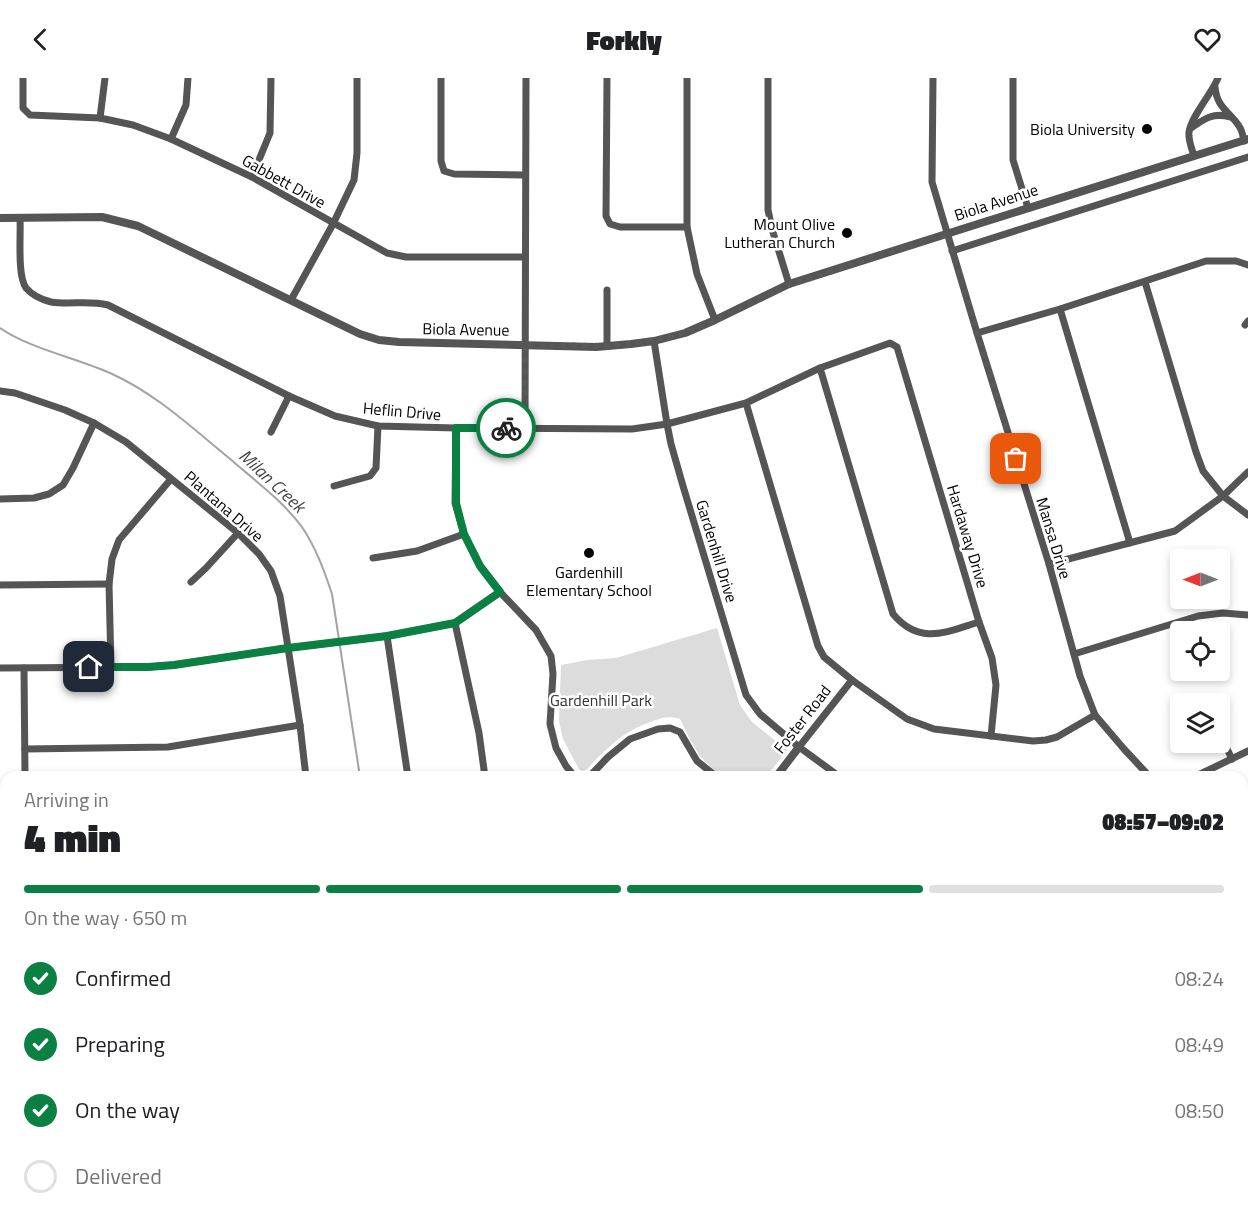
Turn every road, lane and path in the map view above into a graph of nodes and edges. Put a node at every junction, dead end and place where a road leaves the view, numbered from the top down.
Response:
1 (23, 78) edge
2 (105, 78) edge
3 (188, 78) edge
4 (271, 78) edge
5 (357, 78) edge
6 (441, 78) edge
7 (526, 78) edge
8 (607, 78) edge
9 (687, 78) edge
10 (768, 78) edge
11 (933, 78) edge
12 (1013, 78) edge
13 (1218, 78) edge
14 (1215, 87) junction
15 (100, 118) junction
16 (1232, 118) junction
17 (1190, 129) junction
18 (171, 139) junction
19 (1246, 140) edge
20 (1194, 156) junction
21 (1248, 158) edge
22 (525, 175) junction
23 (252, 177) junction
24 (1028, 207) junction
25 (0, 218) edge
26 (20, 218) junction
27 (333, 224) junction
28 (687, 227) junction
29 (947, 234) junction
30 (952, 251) junction
31 (525, 257) junction
32 (1248, 265) edge
33 (1145, 282) junction
34 (789, 285) junction
35 (607, 290) dead end
36 (291, 300) junction
37 (1060, 309) junction
38 (716, 320) junction
39 (977, 333) junction
40 (654, 341) junction
41 (525, 345) junction
42 (607, 346) junction
43 (897, 347) joint
44 (820, 368) junction
45 (0, 391) edge
46 (289, 396) junction
47 (746, 403) junction
48 (94, 423) junction
49 (667, 424) junction
50 (378, 426) junction
51 (456, 428) junction
52 (525, 428) junction
53 (271, 432) dead end
54 (1248, 471) edge
55 (171, 479) junction
56 (334, 486) dead end
57 (1223, 496) junction
58 (0, 499) edge
59 (1248, 516) edge
60 (238, 533) junction
61 (464, 534) junction
62 (1130, 543) junction
63 (373, 558) dead end
64 (1049, 564) junction
65 (191, 582) dead end
66 (109, 584) junction
67 (0, 585) edge
68 (500, 592) junction
69 (1248, 615) edge
70 (980, 622) junction
71 (455, 623) junction
72 (387, 636) junction
73 (288, 648) junction
74 (1074, 654) junction
75 (111, 667) junction
76 (0, 668) edge
77 (24, 668) junction
78 (852, 680) junction
79 (1095, 715) junction
80 (300, 724) junction
81 (991, 736) junction
82 (799, 747) junction
83 (25, 749) junction
84 (1248, 751) edge
85 (1229, 753) edge
86 (1232, 759) junction
87 (25, 771) edge
88 (305, 771) edge
89 (407, 771) edge
90 (484, 771) edge
91 (570, 771) edge
92 (595, 771) edge
93 (710, 771) edge
94 (781, 771) edge
95 (832, 771) edge
96 (1144, 771) edge
97 (1207, 771) edge

1 - 15 street, Gabbett Drive
2 - 15 street
3 - 18 street
4 - 23 street
5 - 27 street
6 - 22 street
7 - 22 street
8 - 28 street
9 - 28 street
10 - 34 street
11 - 29 street, Mansa Drive
12 - 24 street
13 - 14 street
14 - 16 street
14 - 17 street
15 - 18 street, Gabbett Drive
16 - 17 street
16 - 19 street
17 - 20 street
18 - 23 street, Gabbett Drive
19 - 20 street, Biola Avenue
20 - 24 street, Biola Avenue
21 - 30 street, Biola Avenue
22 - 31 street
23 - 27 street, Gabbett Drive
24 - 29 street, Biola Avenue
25 - 26 street, Biola Avenue
26 - 36 street, Biola Avenue
26 - 46 street, Heflin Drive
27 - 31 street, Gabbett Drive
27 - 36 street
28 - 38 street
29 - 30 street, Mansa Drive
29 - 34 street, Biola Avenue
30 - 39 street, Mansa Drive
31 - 41 street
32 - 33 street
33 - 37 street
33 - 57 street
34 - 38 street, Biola Avenue
35 - 42 street
36 - 41 street, Biola Avenue
37 - 39 street
37 - 62 street
38 - 40 street, Biola Avenue
39 - 64 street, Mansa Drive
40 - 42 street, Biola Avenue
40 - 49 street, Gardenhill Drive
41 - 42 street, Biola Avenue
41 - 52 street
43 - 44 street, Heflin Drive
43 - 70 street, Hardaway Drive
44 - 47 street, Heflin Drive
44 - 70 street
45 - 48 street, Plantana Drive
46 - 50 street, Heflin Drive
46 - 53 street
47 - 49 street, Heflin Drive
47 - 78 street
48 - 55 street, Plantana Drive
48 - 58 street
49 - 52 street, Heflin Drive
49 - 82 street, Gardenhill Drive
50 - 51 street, Heflin Drive
50 - 56 street
51 - 52 street, Heflin Drive
51 - 61 street
54 - 57 street
55 - 60 street, Plantana Drive
55 - 66 street
57 - 59 street
57 - 62 street
60 - 65 street
60 - 73 street, Plantana Drive
61 - 63 street
61 - 68 street
62 - 64 street
64 - 74 street, Mansa Drive
66 - 67 street
66 - 75 street
68 - 71 street
68 - 91 street
69 - 74 street
70 - 81 street, Hardaway Drive
71 - 72 street
71 - 90 street
72 - 73 street
72 - 89 street
73 - 75 street
73 - 80 street, Plantana Drive
74 - 79 street, Mansa Drive
75 - 77 street
76 - 77 street
77 - 83 street
78 - 81 street
78 - 82 street, Foster Road
79 - 81 street
79 - 96 street, Mansa Drive
80 - 83 street
80 - 88 street, Plantana Drive
82 - 94 street, Foster Road
82 - 95 street, Gardenhill Drive
83 - 87 street
84 - 86 street
85 - 86 street
86 - 97 street
92 - 93 street

